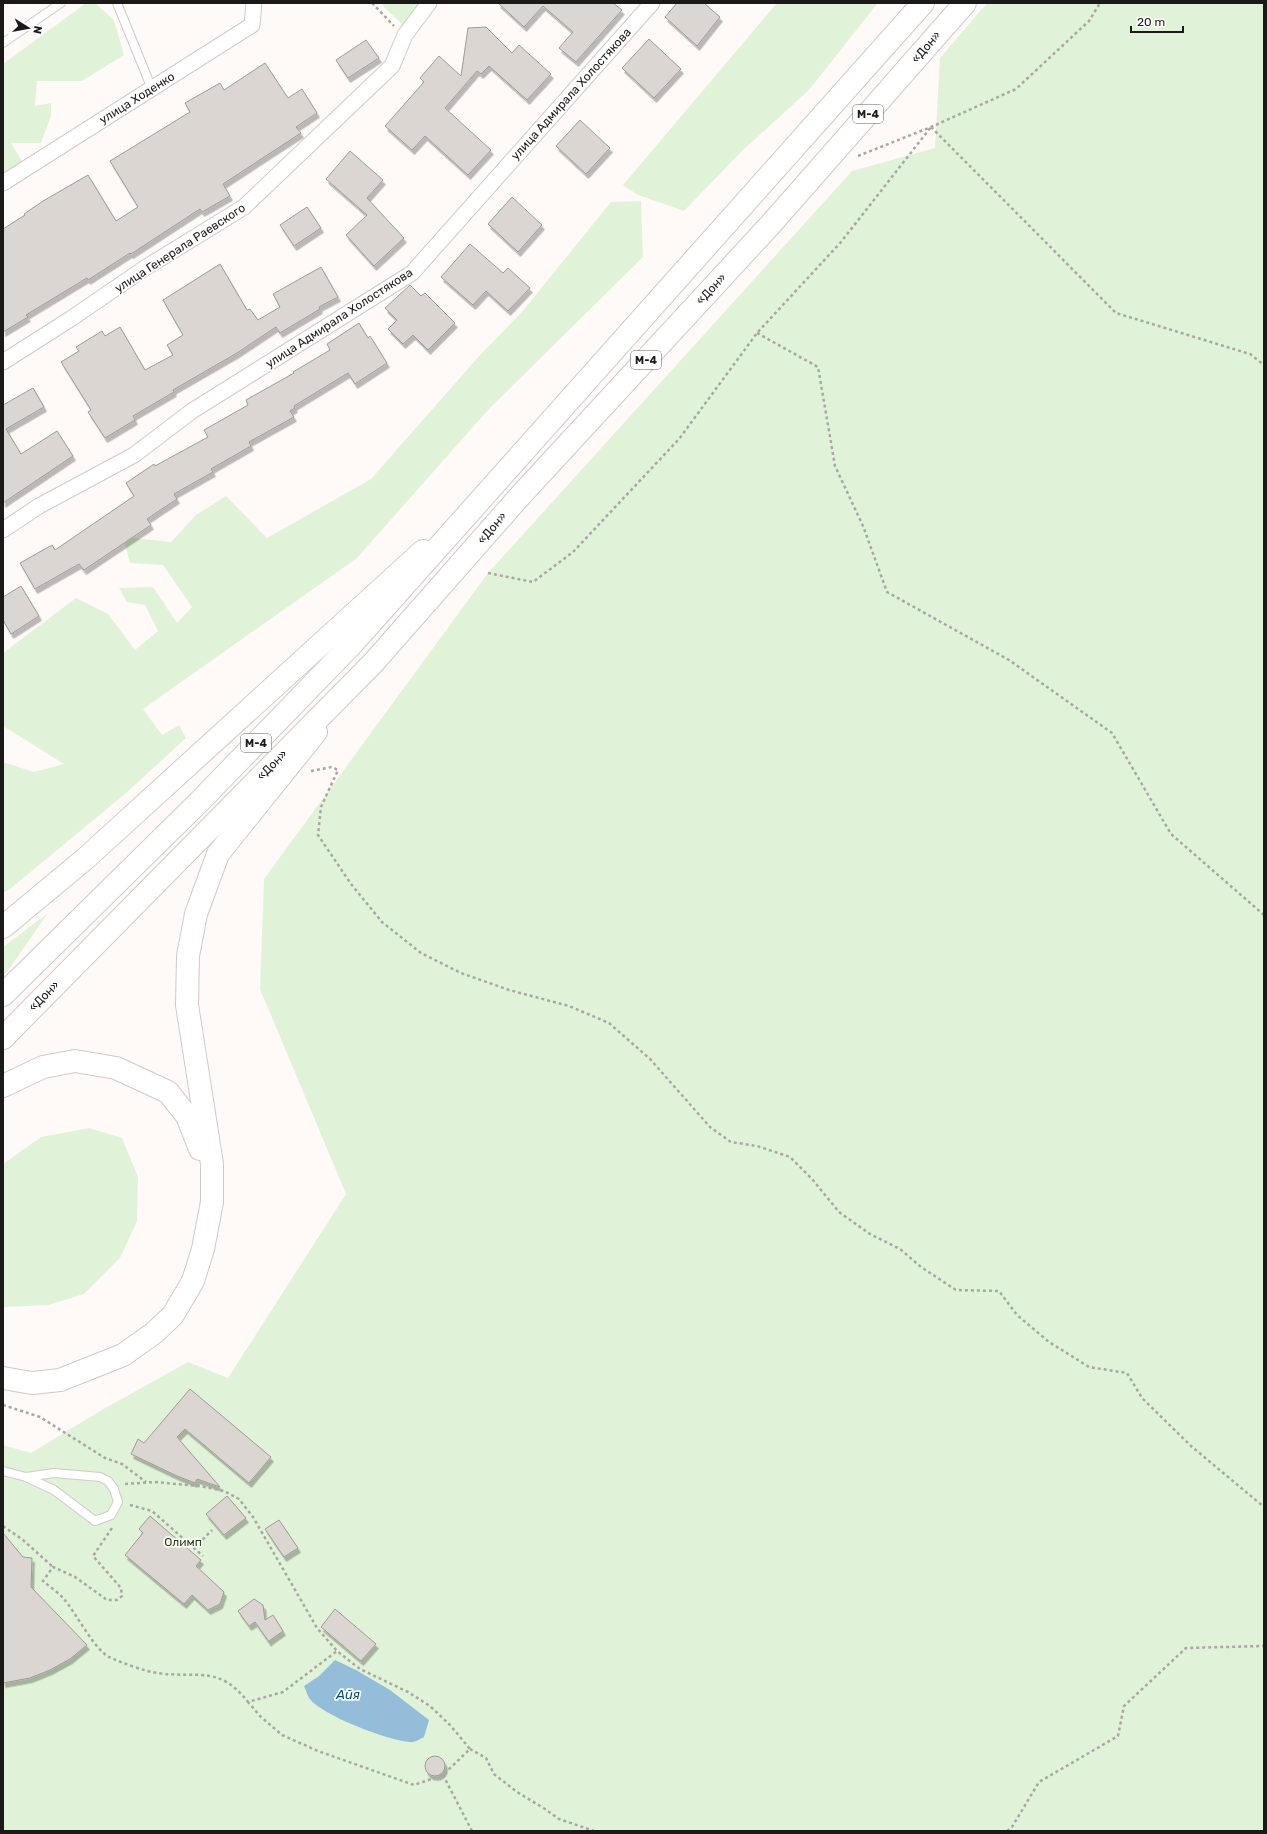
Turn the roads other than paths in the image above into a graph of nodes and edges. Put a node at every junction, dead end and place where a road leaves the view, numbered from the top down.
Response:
1 (61, 3) edge
2 (117, 3) edge
3 (254, 3) edge
4 (429, 3) edge
5 (652, 3) edge
6 (923, 3) edge
7 (965, 3) edge
8 (3, 43) edge
9 (152, 90) junction
10 (3, 183) edge
11 (3, 362) edge
12 (498, 480) junction
13 (3, 530) edge
14 (374, 662) junction
15 (3, 927) edge
16 (3, 996) edge
17 (3, 1038) edge
18 (3, 1086) edge
19 (203, 1249) junction
20 (3, 1378) edge
21 (3, 1471) edge
22 (26, 1477) junction

1 - 8 lane
2 - 9 lane
3 - 9 street, улица Ходенко
4 - 11 street, улица Генерала Раевского
5 - 13 street, улица Адмирала Холостякова
6 - 12 main road, М-4
7 - 14 main road, «Дон» / М-4
9 - 10 street, улица Ходенко
12 - 15 main road
12 - 16 main road, М-4
14 - 17 main road, «Дон» / М-4
14 - 19 main road
18 - 19 main road
19 - 20 main road
21 - 22 lane
22 - 22 lane

